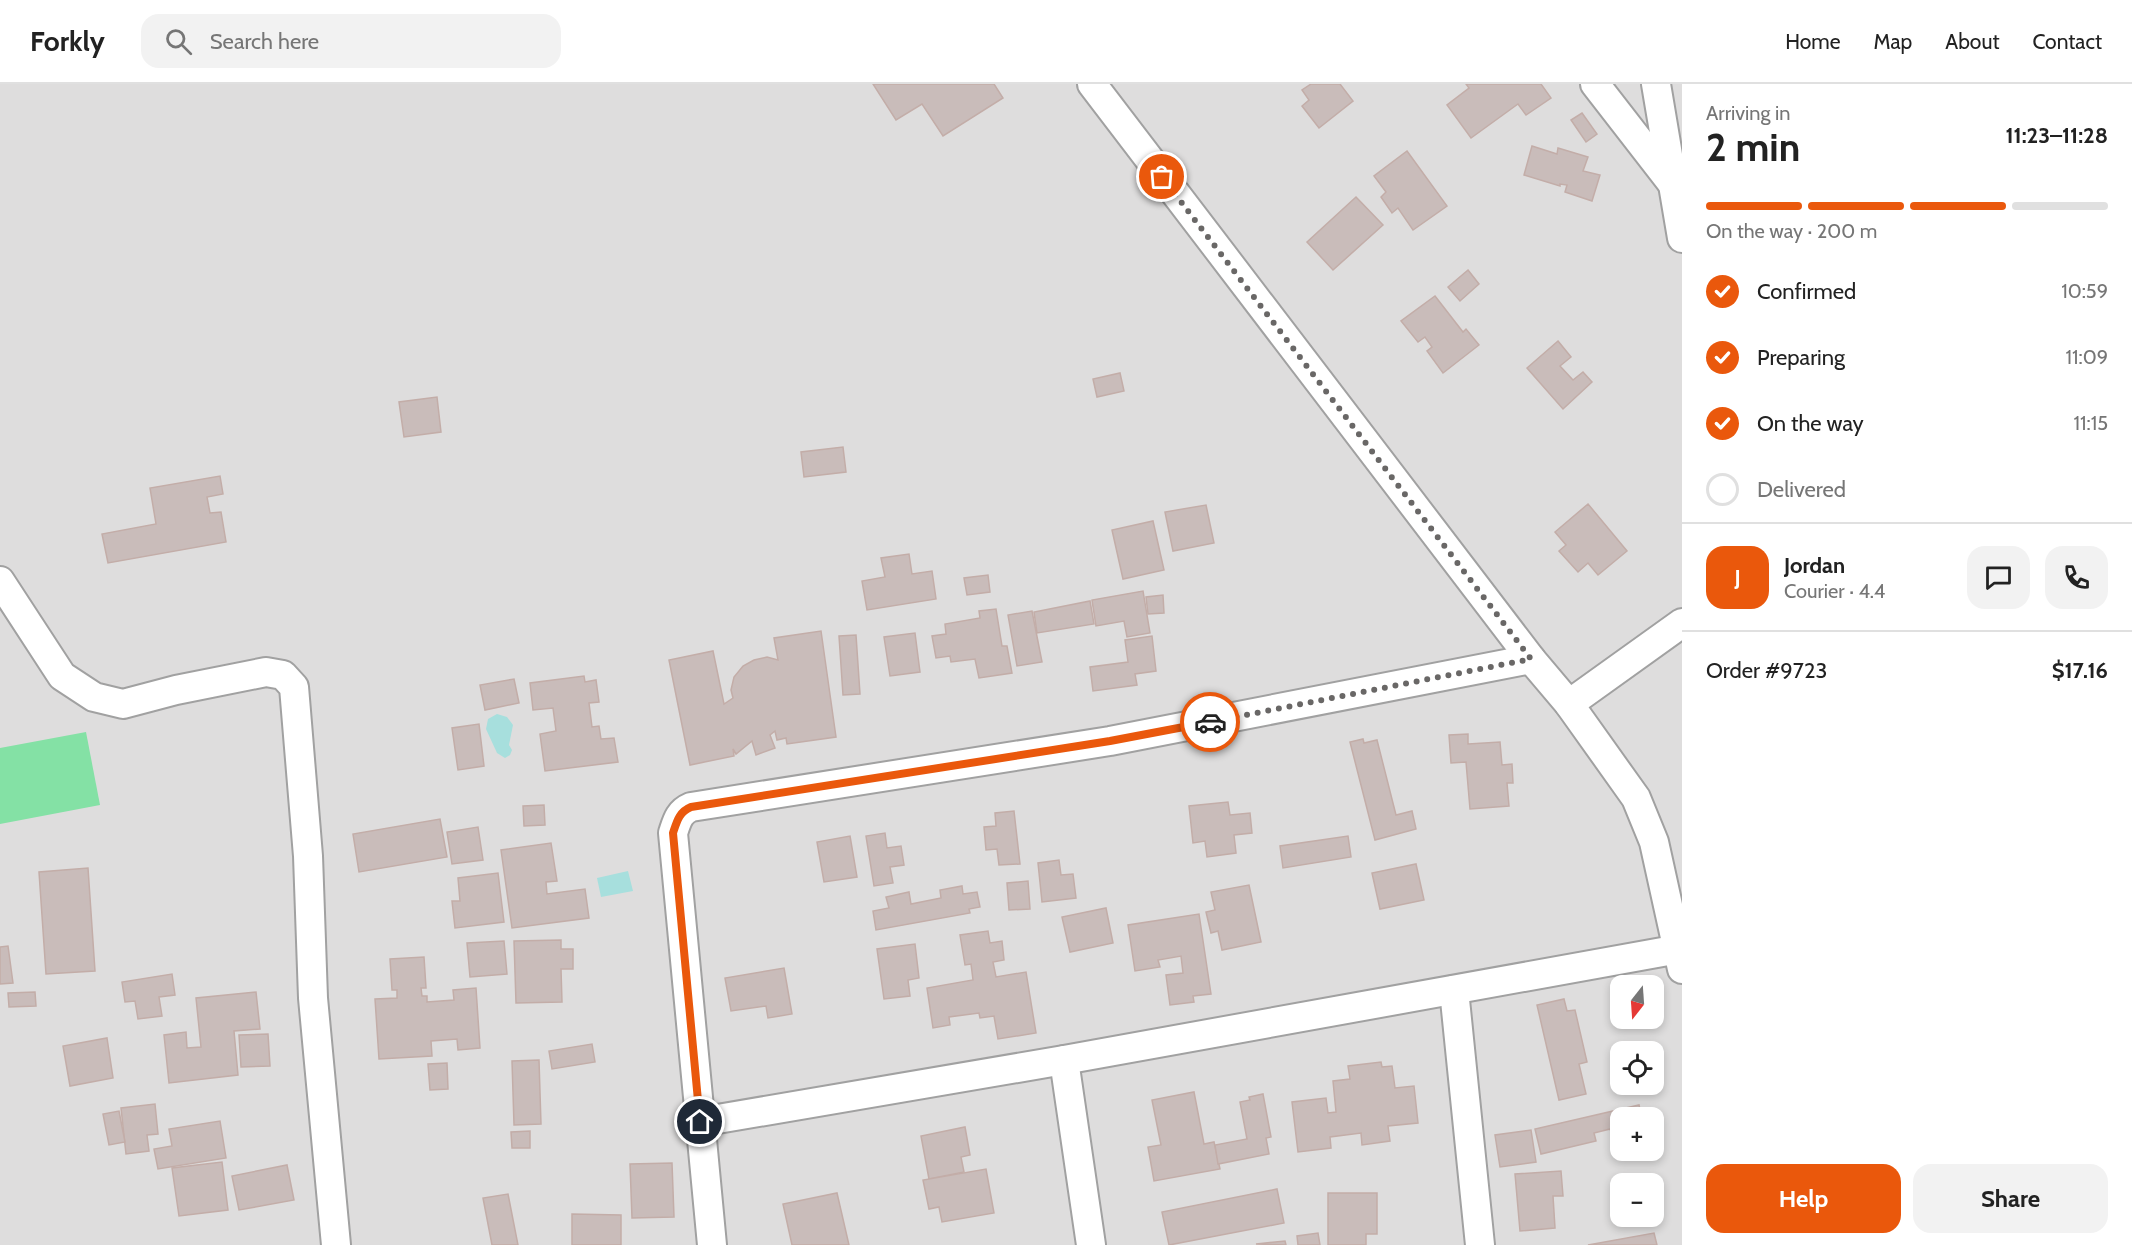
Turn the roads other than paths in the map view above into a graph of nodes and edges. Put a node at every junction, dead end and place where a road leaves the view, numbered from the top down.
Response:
1 (1092, 84) edge
2 (1595, 84) edge
3 (1656, 84) edge
4 (1672, 184) junction
5 (1682, 238) edge
6 (0, 581) edge
7 (1682, 623) edge
8 (1531, 659) junction
9 (1569, 704) junction
10 (1680, 959) edge
11 (1454, 990) junction
12 (1064, 1060) junction
13 (700, 1122) junction
14 (336, 1245) edge
15 (712, 1245) edge
16 (1091, 1245) edge
17 (1480, 1245) edge

1 - 8 street
2 - 4 street
3 - 4 street
4 - 5 street
6 - 14 street
7 - 9 street
8 - 9 street
8 - 13 street
9 - 10 street
10 - 11 street
11 - 12 street
11 - 17 street
12 - 13 street
12 - 16 street
13 - 15 street

